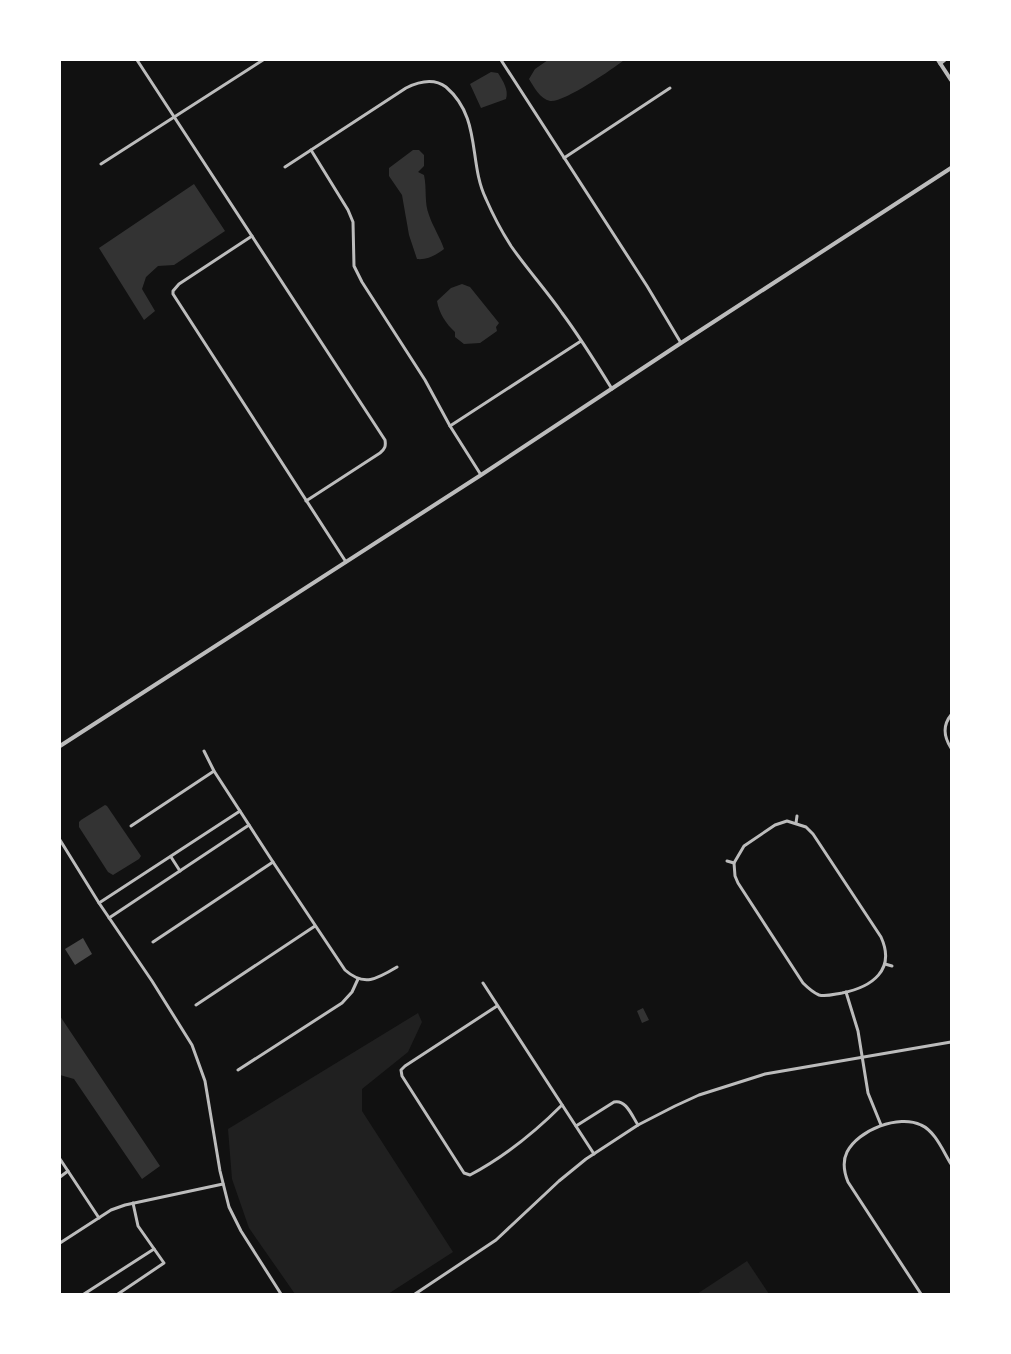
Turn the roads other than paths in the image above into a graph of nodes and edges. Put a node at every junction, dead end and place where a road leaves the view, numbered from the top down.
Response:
1 (136, 60) edge
2 (262, 60) edge
3 (501, 60) edge
4 (945, 60) edge
5 (256, 62) edge
6 (939, 62) edge
7 (951, 80) edge
8 (670, 88) dead end
9 (174, 117) junction
10 (311, 150) junction
11 (564, 158) junction
12 (101, 164) dead end
13 (285, 167) dead end
14 (951, 168) edge
15 (252, 236) junction
16 (581, 341) junction
17 (682, 343) junction
18 (612, 389) junction
19 (450, 426) junction
20 (481, 475) junction
21 (306, 501) junction
22 (346, 562) junction
23 (951, 715) edge
24 (60, 746) edge
25 (951, 748) edge
26 (204, 751) dead end
27 (214, 771) junction
28 (240, 811) junction
29 (797, 816) dead end
30 (796, 823) junction
31 (250, 825) junction
32 (131, 826) dead end
33 (60, 840) edge
34 (171, 856) junction
35 (727, 861) dead end
36 (273, 862) junction
37 (734, 863) junction
38 (180, 871) junction
39 (99, 903) junction
40 (109, 918) junction
41 (315, 926) junction
42 (153, 942) dead end
43 (885, 964) junction
44 (892, 966) dead end
45 (397, 967) dead end
46 (358, 979) junction
47 (483, 984) dead end
48 (846, 992) junction
49 (196, 1005) dead end
50 (498, 1006) junction
51 (951, 1042) edge
52 (862, 1057) junction
53 (238, 1070) dead end
54 (562, 1105) junction
55 (638, 1125) junction
56 (576, 1126) junction
57 (881, 1126) junction
58 (594, 1154) junction
59 (60, 1159) edge
60 (951, 1164) edge
61 (68, 1171) junction
62 (60, 1177) edge
63 (223, 1184) junction
64 (133, 1203) junction
65 (99, 1218) junction
66 (60, 1244) edge
67 (154, 1249) junction
68 (84, 1294) edge
69 (118, 1294) edge
70 (281, 1294) edge
71 (415, 1294) edge
72 (922, 1294) edge

1 - 9 street
2 - 5 street
3 - 11 street
4 - 6 street
5 - 9 street
6 - 7 street
8 - 11 street
9 - 12 street
9 - 15 street
10 - 13 street
10 - 16 street
10 - 19 street
11 - 17 street
14 - 17 street
15 - 21 street
15 - 21 street
16 - 18 street
16 - 19 street
17 - 18 street
18 - 20 street
19 - 20 street
20 - 22 street
21 - 22 street
22 - 24 street
23 - 25 street
26 - 27 street
27 - 28 street
27 - 32 street
28 - 31 street
28 - 34 street
29 - 30 street
30 - 37 street
30 - 43 street
31 - 36 street
31 - 38 street
33 - 39 street
34 - 38 street
34 - 39 street
35 - 37 street
36 - 41 street
36 - 42 street
37 - 48 street
38 - 40 street
39 - 40 street
40 - 63 street
41 - 46 street
41 - 49 street
43 - 44 street
43 - 48 street
45 - 46 street
46 - 53 street
47 - 50 street
48 - 52 street
50 - 54 street
50 - 54 street
51 - 52 street
52 - 55 street
52 - 57 street
54 - 56 street
55 - 56 street
55 - 58 street
56 - 58 street
57 - 60 street
57 - 72 street
58 - 71 street
59 - 61 street
61 - 62 street
61 - 65 street
63 - 64 street
63 - 70 street
64 - 65 street
64 - 67 street
65 - 66 street
67 - 68 street
67 - 69 street

